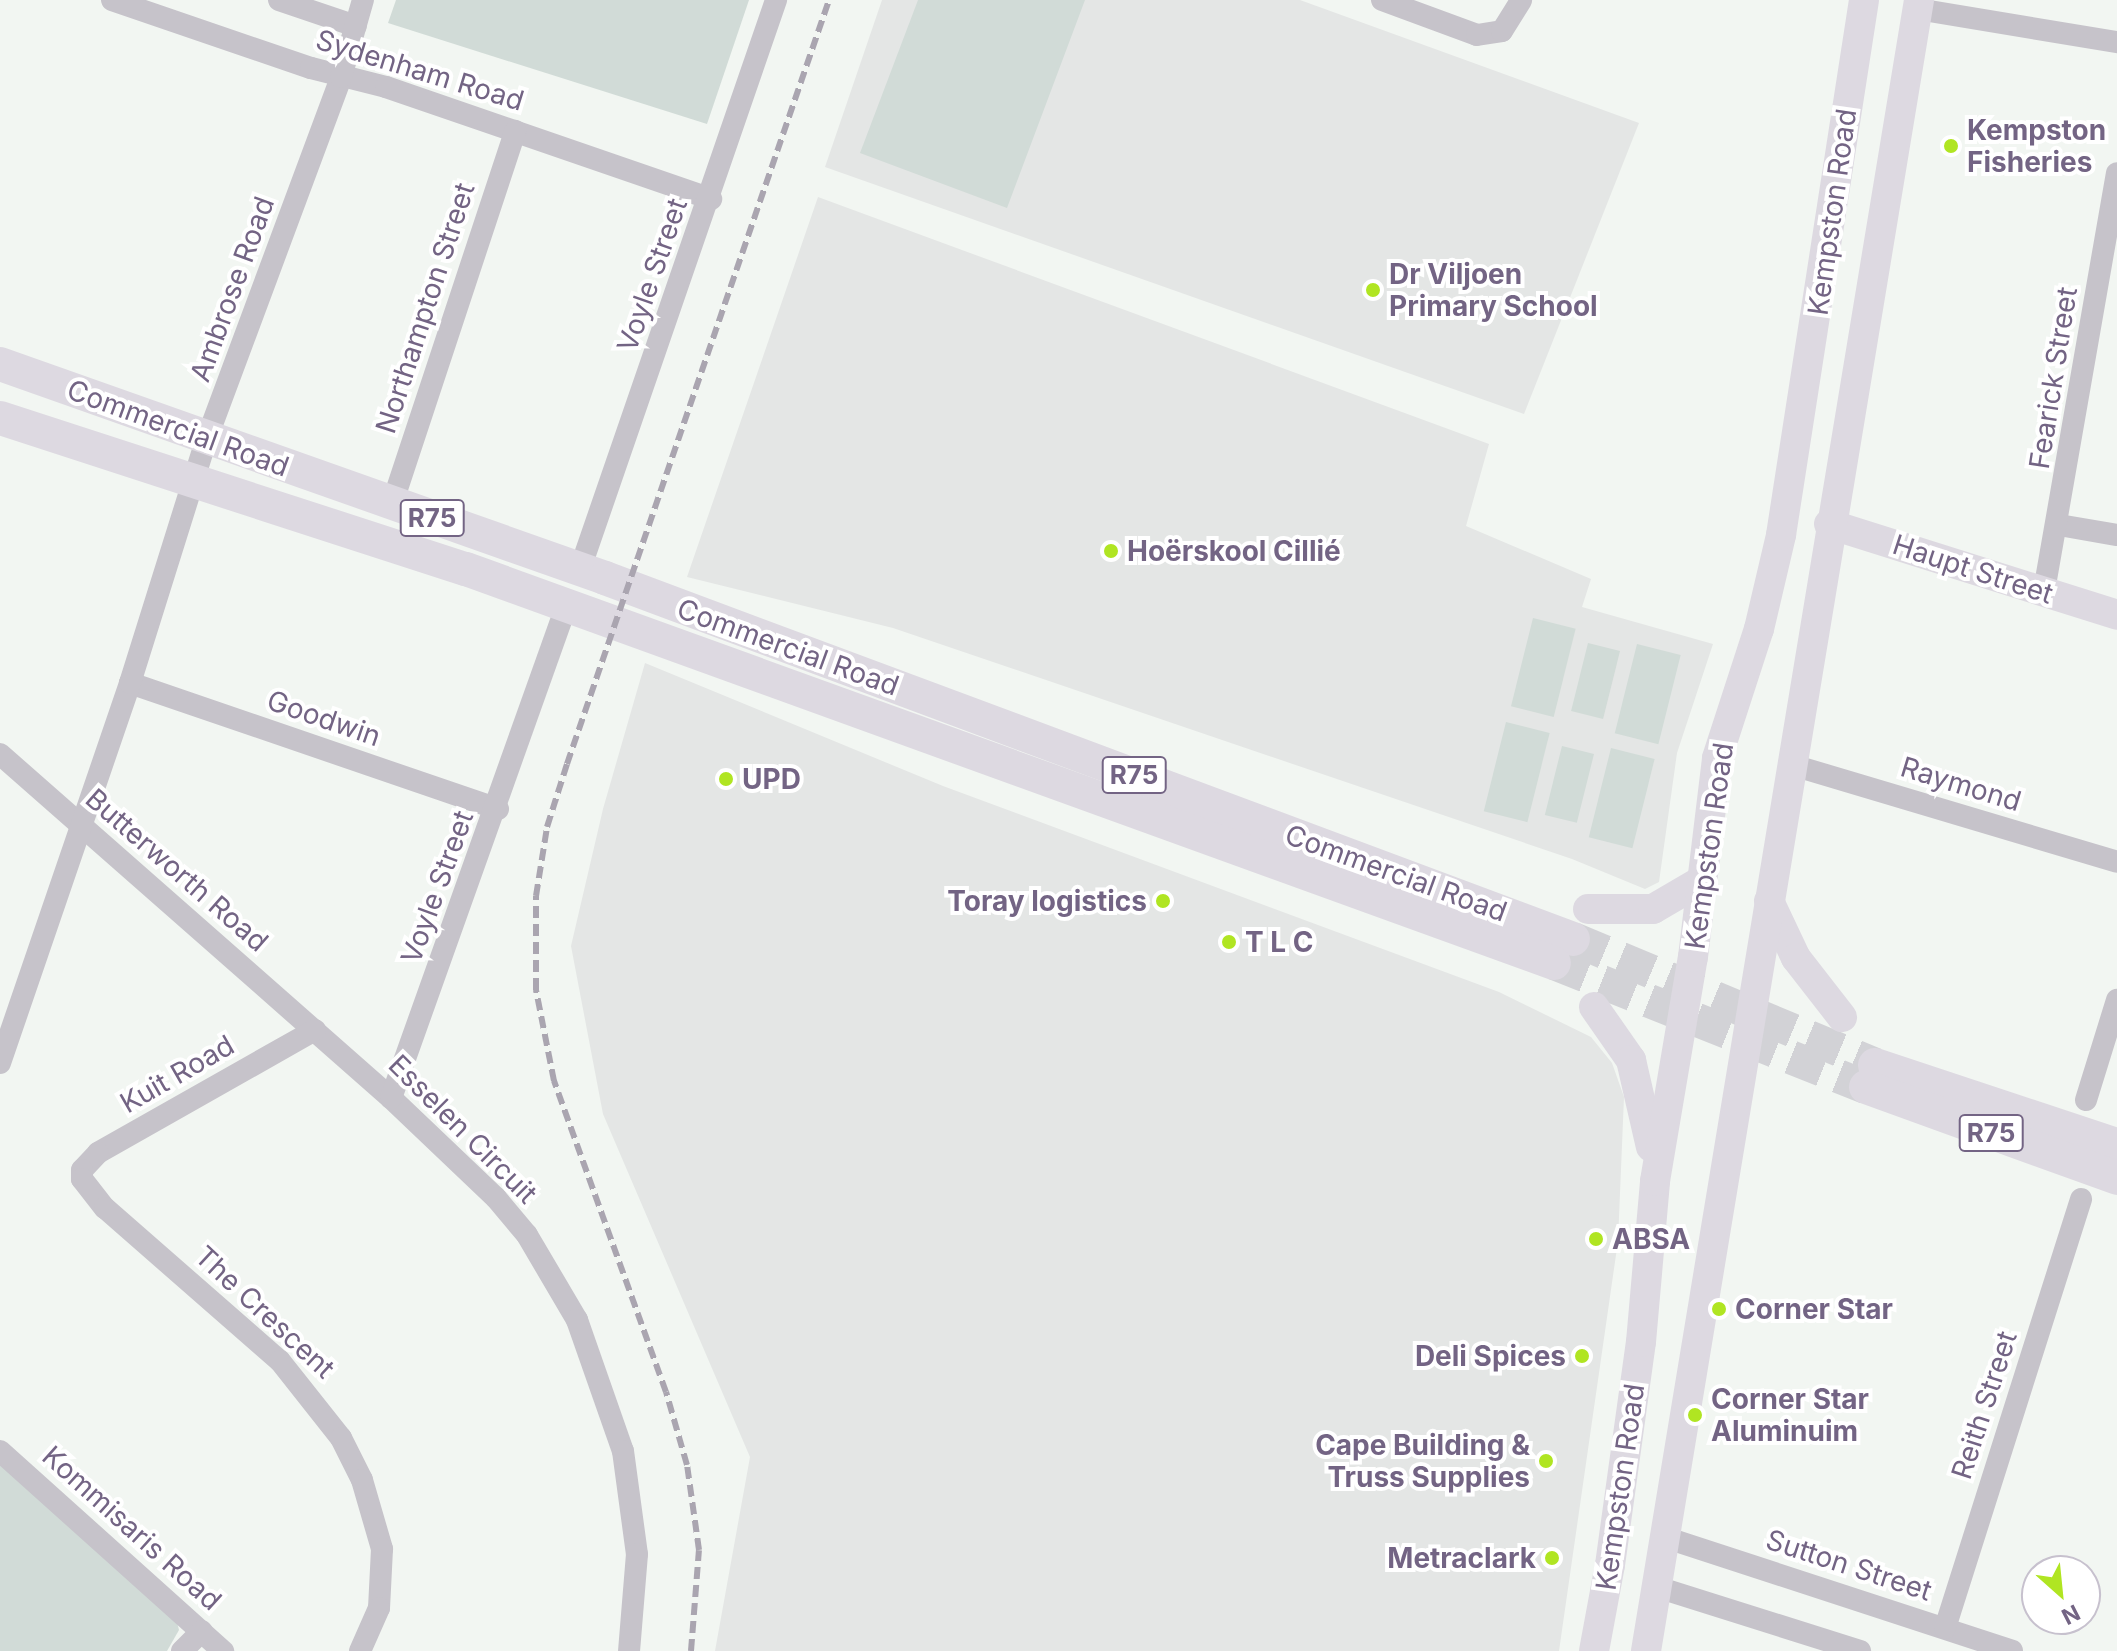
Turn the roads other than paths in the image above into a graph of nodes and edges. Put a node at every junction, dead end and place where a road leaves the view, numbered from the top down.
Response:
1 (112, 0) edge
2 (279, 0) edge
3 (363, 0) edge
4 (776, 0) edge
5 (1382, 0) edge
6 (1521, 0) edge
7 (1864, 0) edge
8 (137, 4) edge
9 (1918, 4) edge
10 (356, 26) junction
11 (2117, 42) edge
12 (341, 77) junction
13 (515, 131) junction
14 (2117, 173) edge
15 (711, 199) junction
16 (0, 364) edge
17 (0, 418) edge
18 (207, 438) junction
19 (195, 478) junction
20 (392, 504) junction
21 (1829, 524) junction
22 (2059, 525) junction
23 (2117, 535) edge
24 (592, 574) junction
25 (2044, 591) junction
26 (578, 608) junction
27 (2117, 615) edge
28 (130, 683) junction
29 (0, 754) edge
30 (1789, 764) junction
31 (498, 809) junction
32 (79, 825) junction
33 (2117, 862) edge
34 (1701, 881) junction
35 (1769, 901) junction
36 (1572, 937) junction
37 (2117, 1000) edge
38 (1594, 1007) dead end
39 (1842, 1017) dead end
40 (315, 1030) junction
41 (0, 1063) edge
42 (391, 1098) junction
43 (2086, 1100) dead end
44 (2117, 1145) edge
45 (2117, 1178) edge
46 (82, 1179) joint
47 (1655, 1181) junction
48 (2081, 1199) dead end
49 (0, 1451) edge
50 (1667, 1538) junction
51 (1657, 1587) junction
52 (1945, 1628) junction
53 (202, 1631) junction
54 (182, 1651) edge
55 (223, 1651) edge
56 (360, 1651) edge
57 (629, 1651) edge
58 (1594, 1651) edge
59 (1646, 1651) edge
60 (1860, 1651) edge
61 (2012, 1651) edge

1 - 8 street, Sydenham Road
2 - 10 street, Sydenham Road
3 - 10 street, Ambrose Road
4 - 15 street, Voyle Street
5 - 6 street
7 - 34 main road, Kempston Road
8 - 12 street, Sydenham Road
9 - 11 street
9 - 21 main road, Kempston Road
10 - 12 street, Ambrose Road
12 - 13 street, Sydenham Road
12 - 18 street, Ambrose Road
13 - 15 street, Sydenham Road
13 - 20 street, Northampton Street
14 - 22 street, Fearick Street
15 - 24 street, Voyle Street
16 - 18 main road, Commercial Road / R75
17 - 19 main road, Commercial Road / R75
18 - 19 street, Ambrose Road
18 - 20 main road, Commercial Road / R75
19 - 26 main road, Commercial Road / R75
19 - 28 street, Ambrose Road
20 - 24 main road, Commercial Road / R75
21 - 25 main road, Haupt Street
21 - 30 main road, Kempston Road
22 - 23 street
22 - 25 street, Fearick Street
24 - 36 main road, Commercial Road / R75
25 - 27 main road, Haupt Street
26 - 31 street, Voyle Street
26 - 36 main road, Commercial Road / R75
28 - 31 street, Goodwin
28 - 32 street, Ambrose Road
29 - 32 street, Butterworth Road
30 - 33 street, Raymond
30 - 35 main road, Kempston Road
31 - 42 street, Voyle Street
32 - 40 street, Butterworth Road
32 - 41 street
34 - 36 main road
34 - 47 main road, Kempston Road
35 - 39 main road
35 - 50 main road, Kempston Road
37 - 43 street
38 - 47 main road
40 - 42 street, Esselen Circuit
40 - 46 street, Kuit Road
42 - 57 street, Esselen Circuit
44 - 45 main road, R75
46 - 56 street, The Crescent
47 - 58 main road, Kempston Road
48 - 52 street, Reith Street
49 - 53 street, Kommisaris Road
50 - 51 main road, Kempston Road
50 - 52 street, Sutton Street
51 - 59 main road, Kempston Road
51 - 60 street
52 - 61 street, Sutton Street
53 - 54 street
53 - 55 street, Kommisaris Road

